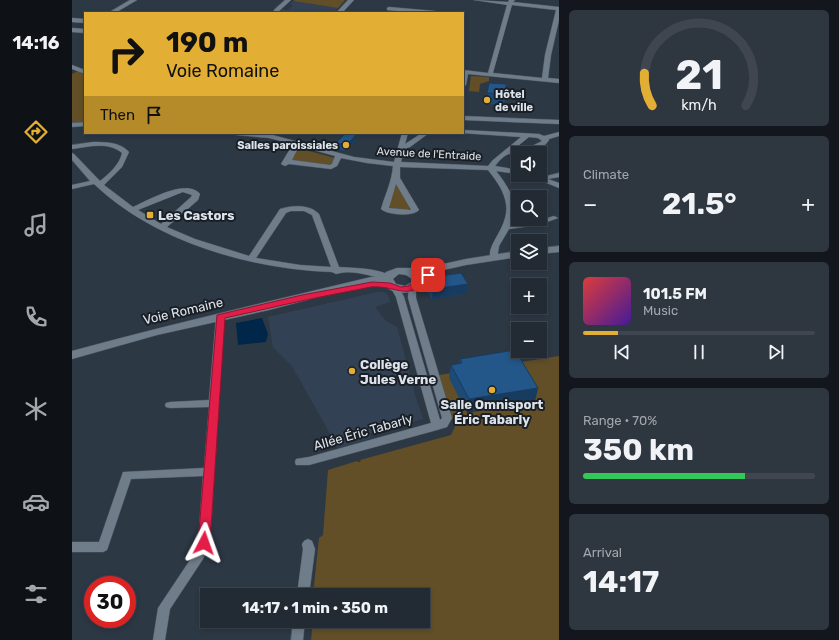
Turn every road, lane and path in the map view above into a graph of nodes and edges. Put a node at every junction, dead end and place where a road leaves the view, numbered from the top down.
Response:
1 (134, 0) edge
2 (288, 0) edge
3 (351, 0) edge
4 (477, 0) edge
5 (511, 2) edge
6 (390, 9) edge
7 (559, 9) edge
8 (276, 11) dead end
9 (112, 12) edge
10 (340, 12) edge
11 (424, 12) edge
12 (72, 20) edge
13 (84, 21) edge
14 (72, 30) edge
15 (82, 31) edge
16 (74, 69) edge
17 (84, 72) edge
18 (464, 72) edge
19 (490, 75) junction
20 (545, 79) junction
21 (559, 81) edge
22 (464, 118) edge
23 (559, 122) edge
24 (84, 124) edge
25 (72, 125) edge
26 (464, 132) edge
27 (252, 134) edge
28 (405, 134) edge
29 (425, 134) edge
30 (559, 134) edge
31 (527, 136) junction
32 (544, 138) junction
33 (297, 144) junction
34 (72, 147) edge
35 (401, 147) junction
36 (506, 152) junction
37 (72, 156) edge
38 (339, 156) junction
39 (397, 164) junction
40 (490, 168) junction
41 (511, 171) edge
42 (559, 175) edge
43 (547, 177) edge
44 (396, 178) junction
45 (547, 181) edge
46 (97, 183) junction
47 (559, 186) edge
48 (72, 187) edge
49 (132, 210) junction
50 (554, 218) dead end
51 (162, 227) junction
52 (507, 228) junction
53 (559, 249) edge
54 (547, 251) edge
55 (511, 255) edge
56 (494, 258) junction
57 (251, 259) junction
58 (439, 269) junction
59 (338, 271) junction
60 (394, 279) junction
61 (353, 284) junction
62 (415, 285) junction
63 (302, 298) junction
64 (220, 317) junction
65 (72, 355) edge
66 (214, 403) junction
67 (170, 406) dead end
68 (432, 427) junction
69 (300, 462) dead end
70 (209, 472) junction
71 (308, 544) dead end
72 (72, 547) edge
73 (303, 588) edge
74 (298, 628) edge
75 (159, 640) edge
76 (296, 640) edge

1 - 9 street
2 - 8 street
3 - 10 street
4 - 5 street
5 - 7 street
5 - 19 street
6 - 11 street
7 - 20 street
12 - 13 street
14 - 15 street
16 - 17 street
18 - 19 street
19 - 20 street
20 - 21 street
22 - 23 street
24 - 25 street
26 - 31 street
27 - 33 street, Avenue de l'Entraide
28 - 35 street
29 - 35 street
30 - 32 street
31 - 32 street
31 - 36 street
32 - 36 street
33 - 38 street, Avenue de l'Entraide
33 - 38 street
34 - 46 street
35 - 39 street
36 - 40 street
37 - 46 street
38 - 39 street, Avenue de l'Entraide
39 - 40 street, Avenue de l'Entraide
39 - 44 street
40 - 41 street, Avenue de l'Entraide
40 - 52 street
42 - 43 street
44 - 44 street
45 - 47 street
46 - 48 street
46 - 49 street
49 - 51 street
49 - 51 street
50 - 52 street
51 - 57 street
52 - 56 street
53 - 54 street
55 - 56 street, Voie Romaine
56 - 58 street, Voie Romaine
57 - 59 street
57 - 59 street
58 - 60 street, Voie Romaine
58 - 62 street, Voie Romaine
59 - 60 street
59 - 61 street
60 - 61 street, Voie Romaine
60 - 62 street, Voie Romaine
60 - 62 street
60 - 63 street, Voie Romaine
60 - 68 street, Allée Éric Tabarly
61 - 63 street, Voie Romaine
62 - 68 street, Allée Éric Tabarly
63 - 64 street, Voie Romaine
64 - 65 street, Voie Romaine
64 - 66 street
66 - 67 street
66 - 70 street
68 - 69 street, Allée Éric Tabarly
70 - 72 street
70 - 75 street
71 - 73 street
74 - 76 street

